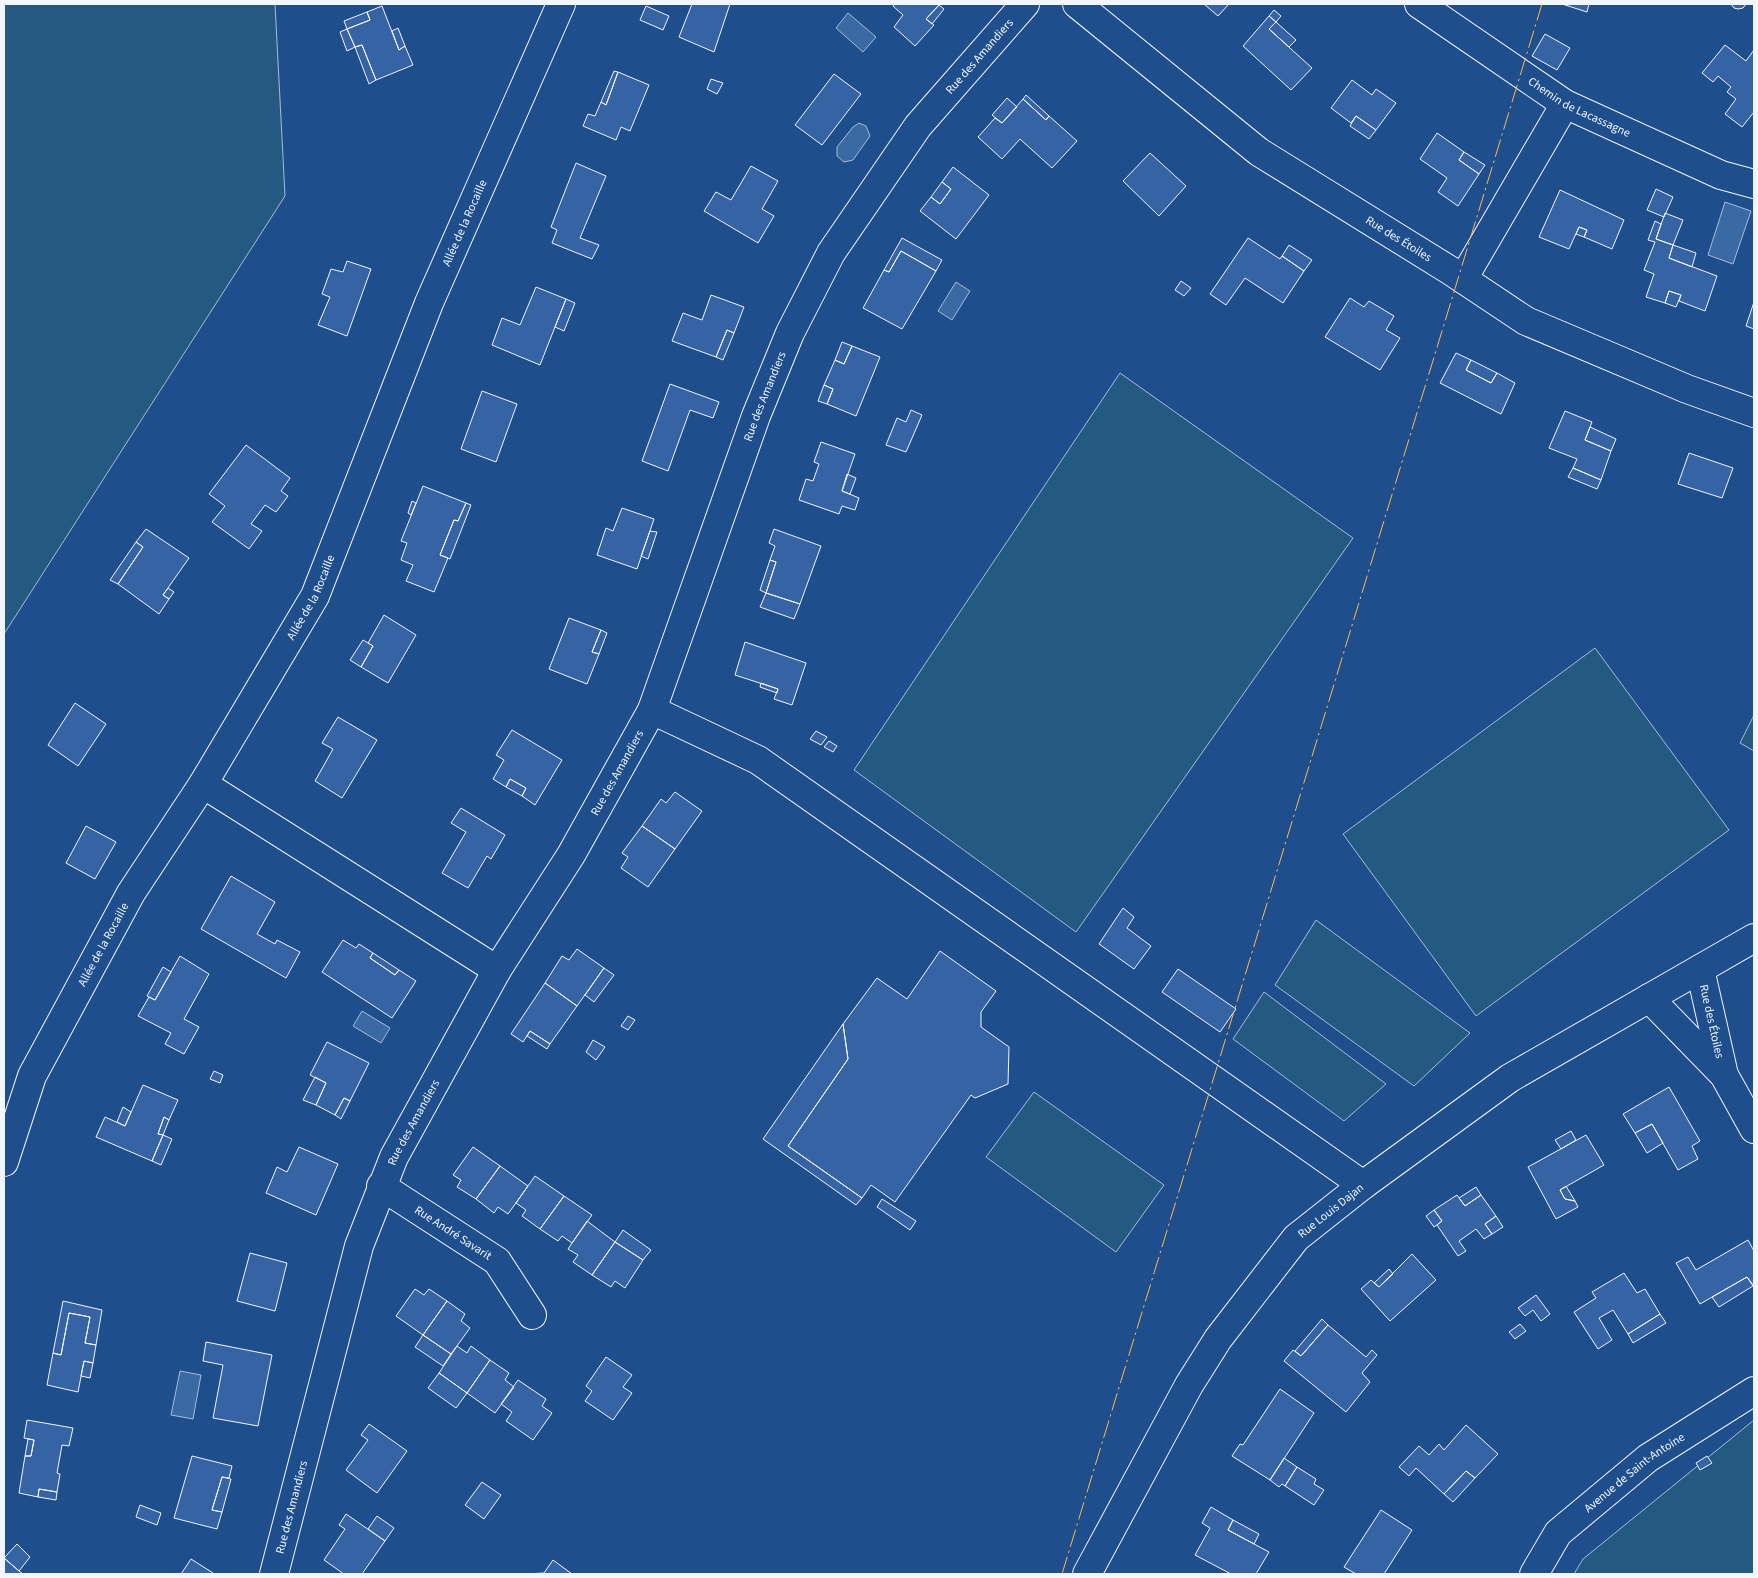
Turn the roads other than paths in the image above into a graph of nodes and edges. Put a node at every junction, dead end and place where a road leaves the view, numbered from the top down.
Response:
1 (561, 4) edge
2 (1025, 4) edge
3 (1077, 4) edge
4 (1419, 4) edge
5 (1565, 104) junction
6 (1754, 184) edge
7 (1463, 279) junction
8 (1754, 413) edge
9 (652, 710) junction
10 (203, 784) junction
11 (1754, 938) edge
12 (1700, 968) junction
13 (497, 970) junction
14 (1649, 998) junction
15 (1724, 1074) junction
16 (1754, 1129) edge
17 (4, 1162) edge
18 (381, 1186) junction
19 (1363, 1186) junction
20 (532, 1315) dead end
21 (1754, 1391) edge
22 (274, 1574) edge
23 (1087, 1574) edge
24 (1534, 1574) edge

1 - 10 street, Allée de la Rocaille
2 - 9 street, Rue des Amandiers
3 - 7 street, Rue des Étoiles
4 - 5 street, Chemin de Lacassagne
5 - 6 street, Chemin de Lacassagne
5 - 7 street
7 - 8 street, Rue des Étoiles
9 - 13 street, Rue des Amandiers
9 - 19 street
10 - 13 street
10 - 17 street, Allée de la Rocaille
11 - 12 street, Rue des Étoiles
12 - 14 street, Rue Louis Dajan
12 - 15 street, Rue des Étoiles
13 - 18 street, Rue des Amandiers
14 - 15 street
14 - 19 street, Rue Louis Dajan
15 - 16 street, Rue des Étoiles
18 - 20 street, Rue André Savarit
18 - 22 street, Rue des Amandiers
19 - 23 street, Rue Louis Dajan
21 - 24 street, Avenue de Saint-Antoine

